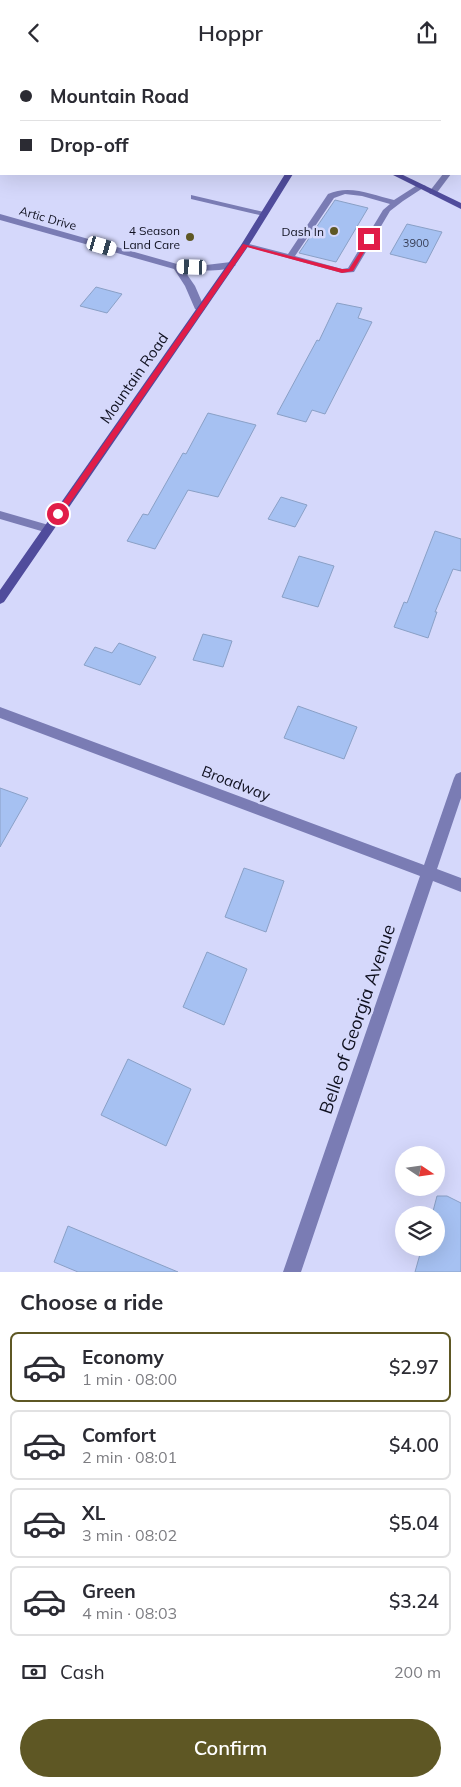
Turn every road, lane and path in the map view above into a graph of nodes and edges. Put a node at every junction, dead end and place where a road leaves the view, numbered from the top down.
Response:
1 (288, 175) edge
2 (397, 175) edge
3 (446, 175) edge
4 (422, 186) junction
5 (433, 192) junction
6 (194, 197) dead end
7 (395, 203) junction
8 (461, 206) edge
9 (264, 214) junction
10 (0, 217) edge
11 (245, 245) junction
12 (290, 257) junction
13 (230, 265) junction
14 (177, 267) junction
15 (200, 309) junction
16 (0, 515) edge
17 (48, 529) junction
18 (0, 599) edge
19 (0, 712) edge
20 (461, 778) edge
21 (428, 873) junction
22 (461, 885) edge
23 (292, 1272) edge

1 - 9 main road, Mountain Road
2 - 4 main road
3 - 5 lane
4 - 5 main road
4 - 7 lane
5 - 8 main road
6 - 9 lane
7 - 12 lane
7 - 12 lane
9 - 11 main road, Mountain Road
10 - 14 street, Artic Drive
11 - 12 lane
11 - 13 main road, Mountain Road
13 - 14 street, Artic Drive
13 - 15 main road, Mountain Road
14 - 15 street
15 - 17 main road, Mountain Road
16 - 17 lane
17 - 18 main road, Mountain Road
19 - 21 street, Broadway
20 - 21 street, Belle of Georgia Avenue
21 - 22 street, Broadway
21 - 23 street, Belle of Georgia Avenue

